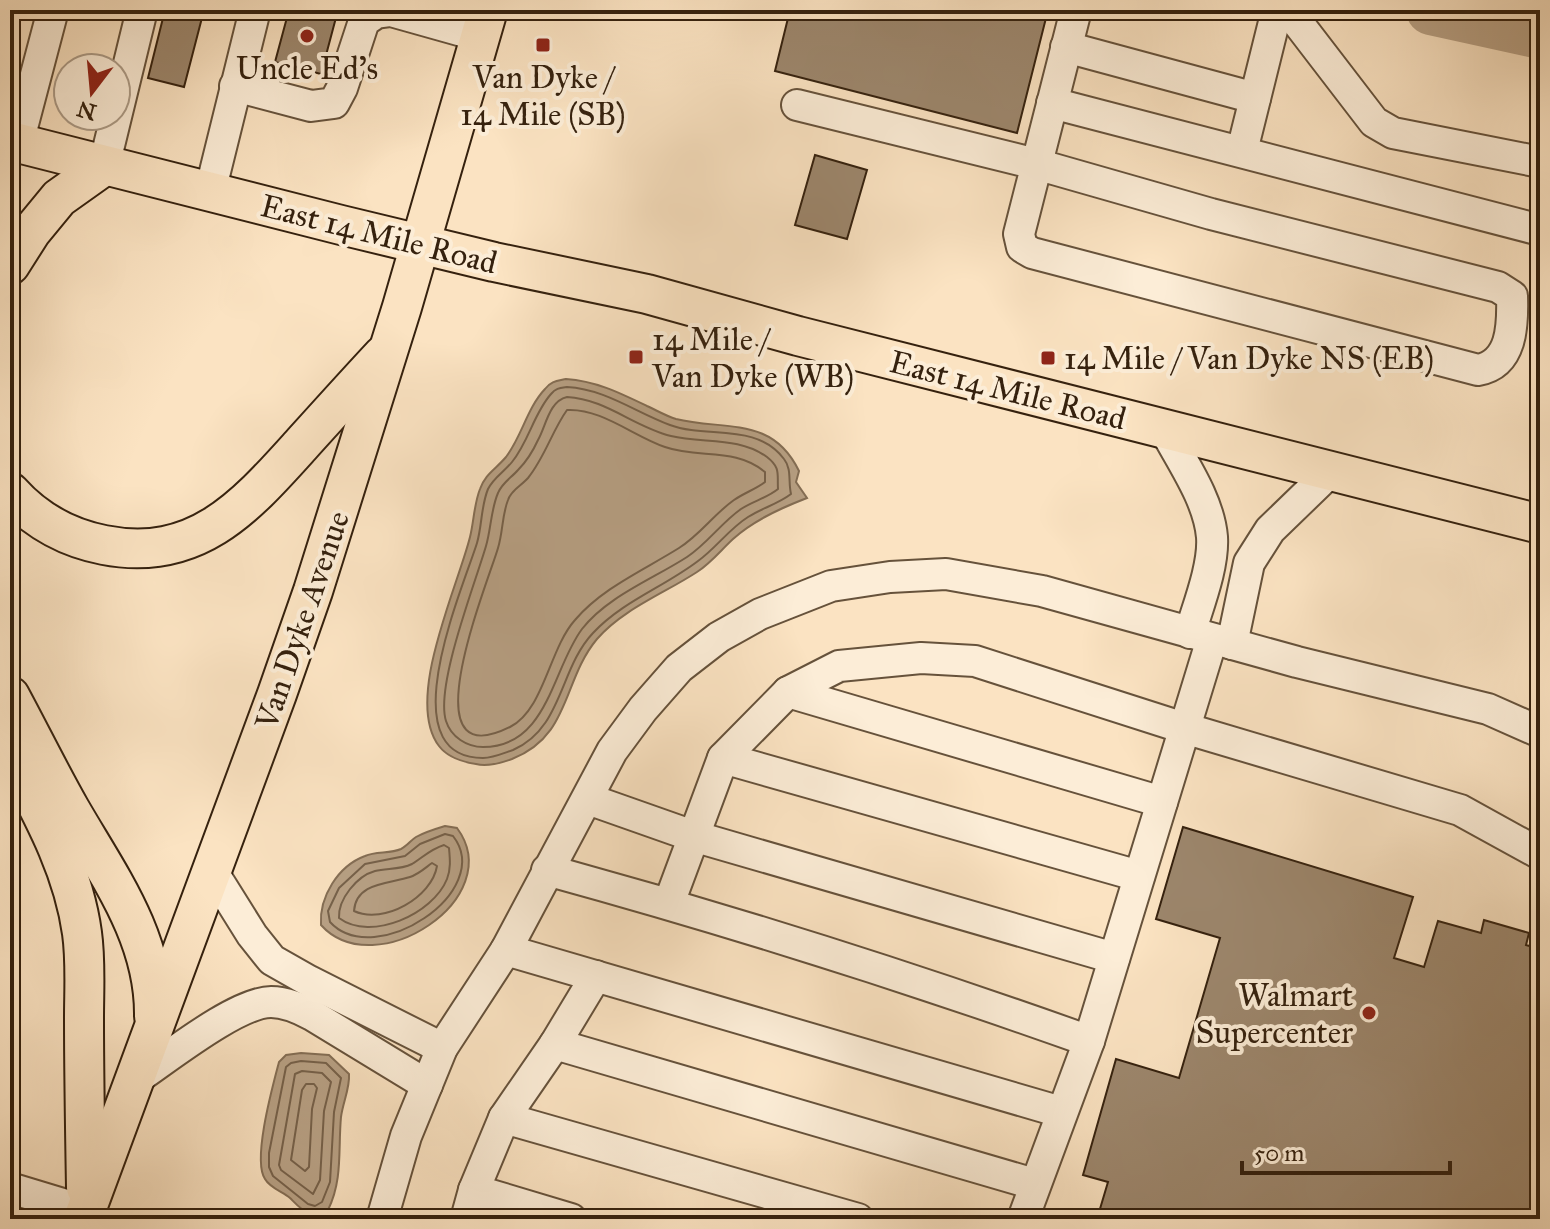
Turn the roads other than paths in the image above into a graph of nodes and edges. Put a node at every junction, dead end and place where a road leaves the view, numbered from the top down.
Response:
1 (53, 10) edge
2 (142, 10) edge
3 (255, 10) edge
4 (1076, 10) edge
5 (1277, 10) edge
6 (1288, 10) edge
7 (484, 23) edge
8 (1066, 47) junction
9 (235, 86) junction
10 (1255, 98) junction
11 (1052, 103) junction
12 (797, 105) dead end
13 (14, 142) edge
14 (1242, 151) junction
15 (1540, 162) edge
16 (1036, 164) junction
17 (104, 166) junction
18 (210, 192) junction
19 (1540, 230) edge
20 (421, 244) junction
21 (10, 265) edge
22 (390, 347) junction
23 (1165, 430) junction
24 (1331, 471) junction
25 (10, 492) edge
26 (1540, 524) edge
27 (1211, 639) junction
28 (788, 692) junction
29 (10, 696) edge
30 (1184, 728) junction
31 (1540, 732) edge
32 (10, 753) edge
33 (723, 758) junction
34 (588, 799) junction
35 (1162, 802) junction
36 (693, 836) junction
37 (1540, 854) edge
38 (547, 870) junction
39 (212, 871) junction
40 (1139, 876) junction
41 (669, 903) junction
42 (506, 950) junction
43 (1114, 958) junction
44 (596, 976) junction
45 (154, 1031) junction
46 (1089, 1041) junction
47 (555, 1044) junction
48 (442, 1048) junction
49 (136, 1079) junction
50 (427, 1085) junction
51 (1061, 1112) junction
52 (504, 1118) junction
53 (1034, 1184) junction
54 (10, 1188) edge
55 (474, 1190) junction
56 (85, 1215) edge
57 (382, 1219) edge
58 (466, 1219) edge
59 (571, 1219) edge
60 (858, 1219) edge
61 (1023, 1219) edge

1 - 13 street
2 - 17 street
3 - 9 street
4 - 8 street
5 - 10 street
6 - 15 street
7 - 9 street
7 - 20 main road, Van Dyke Avenue
8 - 10 street
8 - 11 street
9 - 18 street
10 - 14 street
11 - 14 street
11 - 16 street
12 - 16 street
13 - 17 main road, East 14 Mile Road
14 - 19 street
16 - 16 street
17 - 18 main road, East 14 Mile Road
17 - 21 main road
18 - 20 main road, East 14 Mile Road
20 - 22 main road, Van Dyke Avenue
20 - 23 main road, East 14 Mile Road
22 - 25 main road
22 - 39 main road, Van Dyke Avenue
23 - 24 main road, East 14 Mile Road
23 - 27 street
24 - 26 main road, East 14 Mile Road
24 - 27 street
27 - 30 street
27 - 31 street
27 - 34 street
28 - 30 street
28 - 33 street
28 - 35 street
29 - 45 main road
30 - 35 street
30 - 37 street
32 - 56 main road
33 - 36 street
33 - 40 street
34 - 36 street
34 - 38 street
35 - 40 street
36 - 41 street
36 - 43 street
38 - 41 street
38 - 42 street
39 - 45 main road, Van Dyke Avenue
39 - 48 street
40 - 43 street
41 - 46 street
42 - 44 street
42 - 48 street
43 - 46 street
44 - 47 street
44 - 51 street
45 - 49 main road, Van Dyke Avenue
46 - 51 street
47 - 52 street
47 - 53 street
48 - 50 street
49 - 50 street
49 - 56 main road, Van Dyke Avenue
50 - 57 street
51 - 53 street
52 - 55 street
52 - 60 street
53 - 61 street
54 - 56 street
55 - 58 street
55 - 59 street

